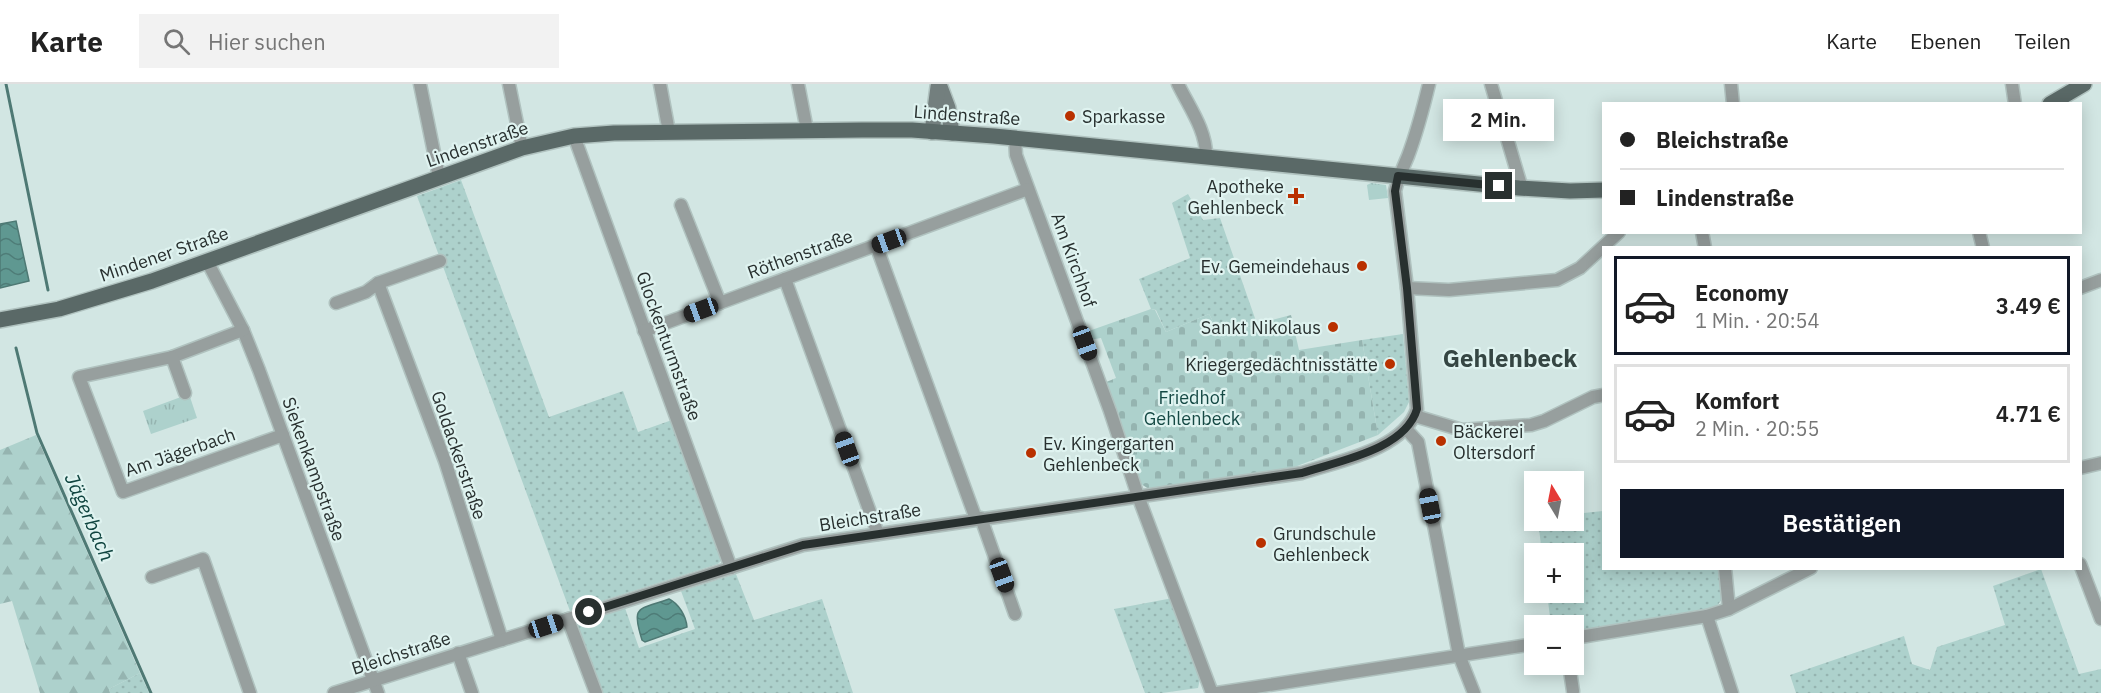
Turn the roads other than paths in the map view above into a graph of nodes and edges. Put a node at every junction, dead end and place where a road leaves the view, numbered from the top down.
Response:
1 (420, 84) edge
2 (509, 84) edge
3 (660, 84) edge
4 (798, 84) edge
5 (939, 84) edge
6 (1178, 84) edge
7 (1429, 84) edge
8 (1491, 84) edge
9 (1731, 84) edge
10 (2012, 84) edge
11 (2084, 84) edge
12 (1733, 102) edge
13 (2015, 102) edge
14 (2053, 102) edge
15 (807, 130) junction
16 (669, 132) junction
17 (932, 132) junction
18 (952, 133) junction
19 (574, 136) junction
20 (1015, 138) junction
21 (522, 148) junction
22 (1206, 157) junction
23 (1398, 176) junction
24 (439, 177) junction
25 (1519, 188) junction
26 (1028, 189) junction
27 (1602, 190) edge
28 (681, 206) dead end
29 (337, 214) joint
30 (1617, 234) edge
31 (876, 245) junction
32 (1604, 246) edge
33 (1602, 248) edge
34 (207, 261) junction
35 (440, 261) dead end
36 (785, 279) junction
37 (2101, 280) edge
38 (378, 283) junction
39 (2082, 287) edge
40 (1407, 288) junction
41 (336, 303) dead end
42 (720, 303) junction
43 (0, 320) edge
44 (243, 330) junction
45 (644, 331) junction
46 (172, 357) junction
47 (185, 393) dead end
48 (1602, 395) edge
49 (1415, 416) junction
50 (1406, 429) junction
51 (283, 435) junction
52 (2101, 463) edge
53 (2082, 468) edge
54 (1138, 496) junction
55 (979, 518) junction
56 (878, 534) junction
57 (730, 568) junction
58 (2082, 569) edge
59 (1725, 570) edge
60 (1807, 570) edge
61 (152, 577) dead end
62 (1729, 609) junction
63 (1015, 614) dead end
64 (1707, 616) junction
65 (568, 619) junction
66 (2101, 619) edge
67 (1584, 636) edge
68 (502, 640) junction
69 (1524, 645) edge
70 (458, 653) junction
71 (1459, 655) junction
72 (1571, 675) edge
73 (374, 680) junction
74 (1573, 691) dead end
75 (250, 693) edge
76 (334, 693) edge
77 (378, 693) edge
78 (472, 693) edge
79 (596, 693) edge
80 (1212, 693) edge
81 (1217, 693) edge
82 (1474, 693) edge
83 (1732, 693) edge

1 - 24 street
2 - 21 street
3 - 16 street
4 - 15 street
5 - 17 main road
5 - 18 main road
6 - 22 street
7 - 23 street
8 - 25 street
9 - 12 street
10 - 13 street
11 - 14 main road
15 - 16 main road, Lindenstraße
15 - 17 main road, Lindenstraße
16 - 19 main road, Lindenstraße
17 - 18 main road, Lindenstraße
18 - 20 main road, Lindenstraße
19 - 21 main road, Lindenstraße
19 - 45 street, Glockenturmstraße
20 - 22 main road, Lindenstraße
20 - 26 street, Am Kirchhof
21 - 24 main road, Lindenstraße
22 - 23 main road, Lindenstraße
23 - 25 main road, Lindenstraße
23 - 40 street
24 - 29 main road, Lindenstraße
25 - 27 main road, Lindenstraße
26 - 31 street, Röthenstraße
26 - 54 street, Am Kirchhof
28 - 42 street
29 - 34 main road, Mindener Straße
30 - 32 street
31 - 36 street, Röthenstraße
31 - 55 street
33 - 40 street
34 - 43 main road, Mindener Straße
34 - 44 street, Siekenkampstraße
35 - 38 street
36 - 42 street, Röthenstraße
36 - 56 street
37 - 39 street
38 - 41 street
38 - 68 street, Goldackerstraße
40 - 49 street
42 - 45 street, Röthenstraße
44 - 46 street, Am Jägerbach
44 - 51 street, Siekenkampstraße
45 - 57 street, Glockenturmstraße
46 - 47 street
46 - 51 street, Am Jägerbach
48 - 49 street
49 - 50 street, Bleichstraße
50 - 54 street, Bleichstraße
50 - 71 street
51 - 73 street, Siekenkampstraße
52 - 53 street
54 - 55 street, Bleichstraße
54 - 80 street, Am Kirchhof
55 - 56 street, Bleichstraße
55 - 63 street
56 - 57 street, Bleichstraße
57 - 65 street, Bleichstraße
58 - 66 street
59 - 62 street
60 - 62 street
61 - 75 street
62 - 64 street
64 - 67 street
64 - 83 street
65 - 68 street, Bleichstraße
65 - 79 street
68 - 70 street, Bleichstraße
69 - 71 street
70 - 73 street, Bleichstraße
70 - 78 street
71 - 81 street
71 - 82 street
72 - 74 street
73 - 76 street, Bleichstraße
73 - 77 street, Siekenkampstraße

